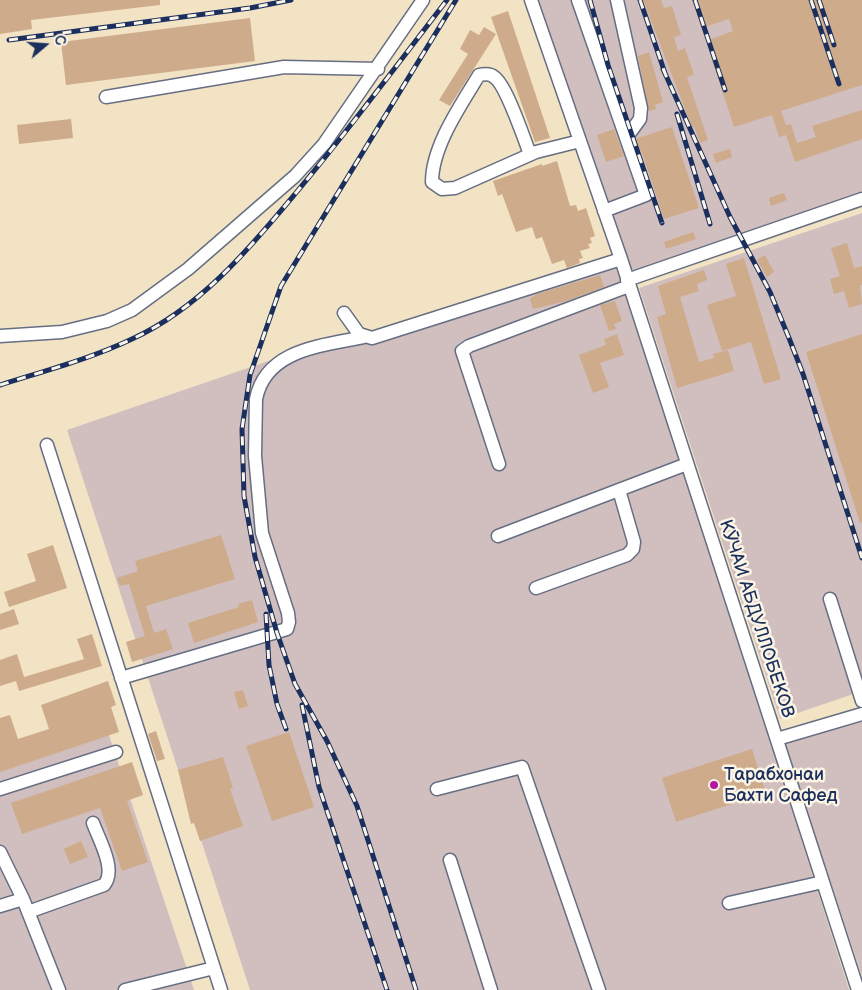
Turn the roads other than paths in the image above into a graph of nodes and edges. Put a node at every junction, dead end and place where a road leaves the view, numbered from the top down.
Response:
1 (423, 0) edge
2 (531, 0) edge
3 (578, 0) edge
4 (617, 0) edge
5 (378, 69) junction
6 (106, 97) dead end
7 (626, 138) junction
8 (580, 141) junction
9 (530, 154) junction
10 (862, 199) edge
11 (604, 211) junction
12 (621, 259) junction
13 (628, 283) junction
14 (344, 313) dead end
15 (0, 336) edge
16 (364, 337) junction
17 (47, 445) dead end
18 (499, 464) dead end
19 (687, 464) junction
20 (619, 490) junction
21 (498, 536) dead end
22 (536, 588) dead end
23 (830, 599) dead end
24 (121, 678) junction
25 (862, 701) edge
26 (862, 714) edge
27 (777, 739) junction
28 (116, 752) dead end
29 (0, 789) edge
30 (437, 789) dead end
31 (93, 824) dead end
32 (0, 852) edge
33 (450, 860) dead end
34 (823, 882) junction
35 (23, 899) junction
36 (729, 903) dead end
37 (0, 906) edge
38 (28, 912) junction
39 (214, 968) junction
40 (60, 990) edge
41 (125, 990) edge
42 (221, 990) edge
43 (491, 990) edge
44 (599, 990) edge
45 (858, 990) edge

1 - 5 street
2 - 8 street, КӮЧАИ АБДУЛЛОБЕКОВ
3 - 7 street
4 - 7 street
5 - 6 street
5 - 15 street
7 - 11 street
8 - 9 street
8 - 11 street, КӮЧАИ АБДУЛЛОБЕКОВ
9 - 9 street
10 - 13 street
11 - 12 street, КӮЧАИ АБДУЛЛОБЕКОВ
12 - 13 street, КӮЧАИ АБДУЛЛОБЕКОВ
12 - 16 street
13 - 18 street
13 - 19 street, КӮЧАИ АБДУЛЛОБЕКОВ
14 - 16 street
16 - 24 street
17 - 24 street
19 - 20 street
19 - 27 street, КӮЧАИ АБДУЛЛОБЕКОВ
20 - 21 street
20 - 22 street
23 - 25 street
24 - 39 street
26 - 27 street
27 - 34 street, КӮЧАИ АБДУЛЛОБЕКОВ
28 - 29 street
30 - 44 street
31 - 38 street
32 - 35 street
33 - 43 street
34 - 36 street
34 - 45 street, КӮЧАИ АБДУЛЛОБЕКОВ
35 - 37 street
35 - 38 street
38 - 40 street
39 - 41 street
39 - 42 street

